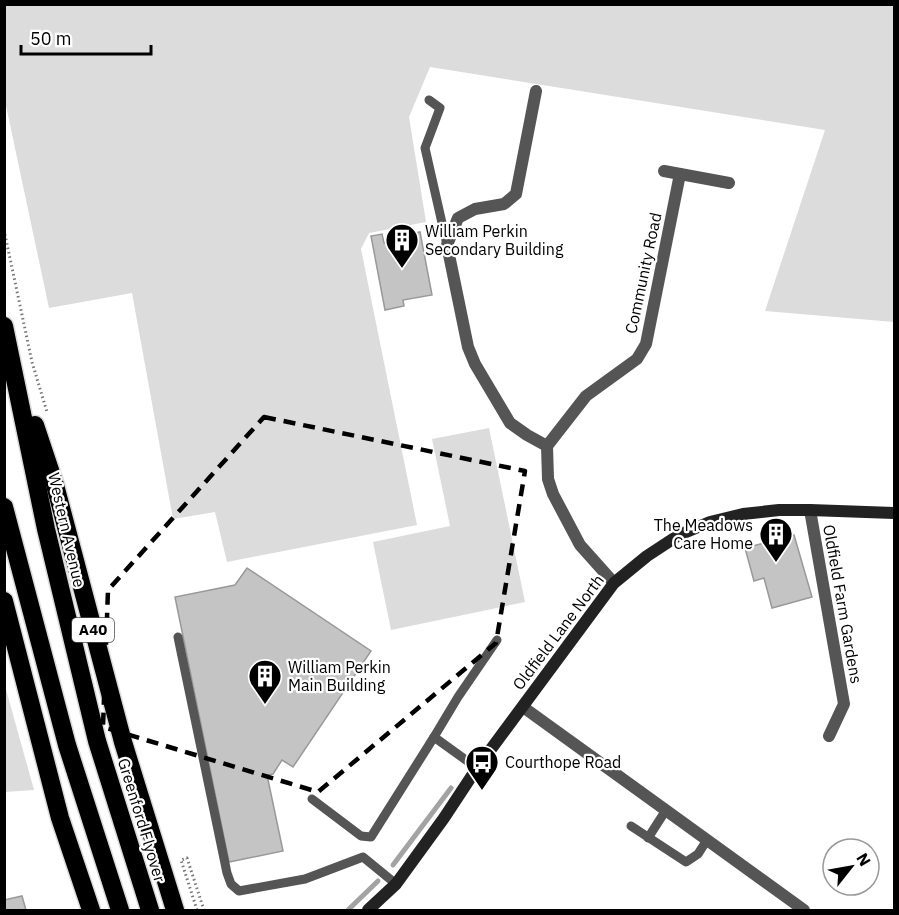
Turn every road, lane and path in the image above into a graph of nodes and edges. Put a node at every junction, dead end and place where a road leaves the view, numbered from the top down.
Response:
1 (536, 91) dead end
2 (429, 100) dead end
3 (664, 171) dead end
4 (680, 174) junction
5 (729, 183) dead end
6 (447, 245) junction
7 (4, 326) edge
8 (9, 350) junction
9 (547, 446) junction
10 (4, 507) edge
11 (810, 510) junction
12 (894, 513) edge
13 (614, 583) junction
14 (4, 601) edge
15 (178, 637) dead end
16 (497, 640) dead end
17 (524, 707) junction
18 (829, 736) dead end
19 (434, 737) junction
20 (97, 741) joint
21 (477, 768) junction
22 (312, 799) dead end
23 (666, 810) junction
24 (631, 826) dead end
25 (648, 838) junction
26 (707, 840) junction
27 (396, 884) junction
28 (196, 909) edge
29 (91, 910) edge
30 (120, 910) edge
31 (150, 910) edge
32 (175, 910) edge
33 (204, 910) edge
34 (368, 910) edge
35 (804, 910) edge

1 - 6 street
2 - 6 lane
3 - 4 street
4 - 5 street
4 - 9 street, Community Road
6 - 9 street
7 - 8 highway, Western Avenue / A40
8 - 20 highway, Western Avenue / A40
8 - 32 highway, A40
9 - 13 street
10 - 30 highway
11 - 12 street, Oldfield Lane North
11 - 13 street, Oldfield Lane North
11 - 18 street, Oldfield Farm Gardens
13 - 17 street, Oldfield Lane North
14 - 29 highway
15 - 27 lane
16 - 19 lane
17 - 21 street, Oldfield Lane North
17 - 23 street
19 - 21 lane
19 - 22 lane
20 - 31 highway, Greenford Flyover / A40
21 - 27 street, Oldfield Lane North
23 - 25 lane
23 - 26 street
24 - 25 lane
25 - 26 lane
26 - 35 street
27 - 34 street, Oldfield Lane North
28 - 33 path

